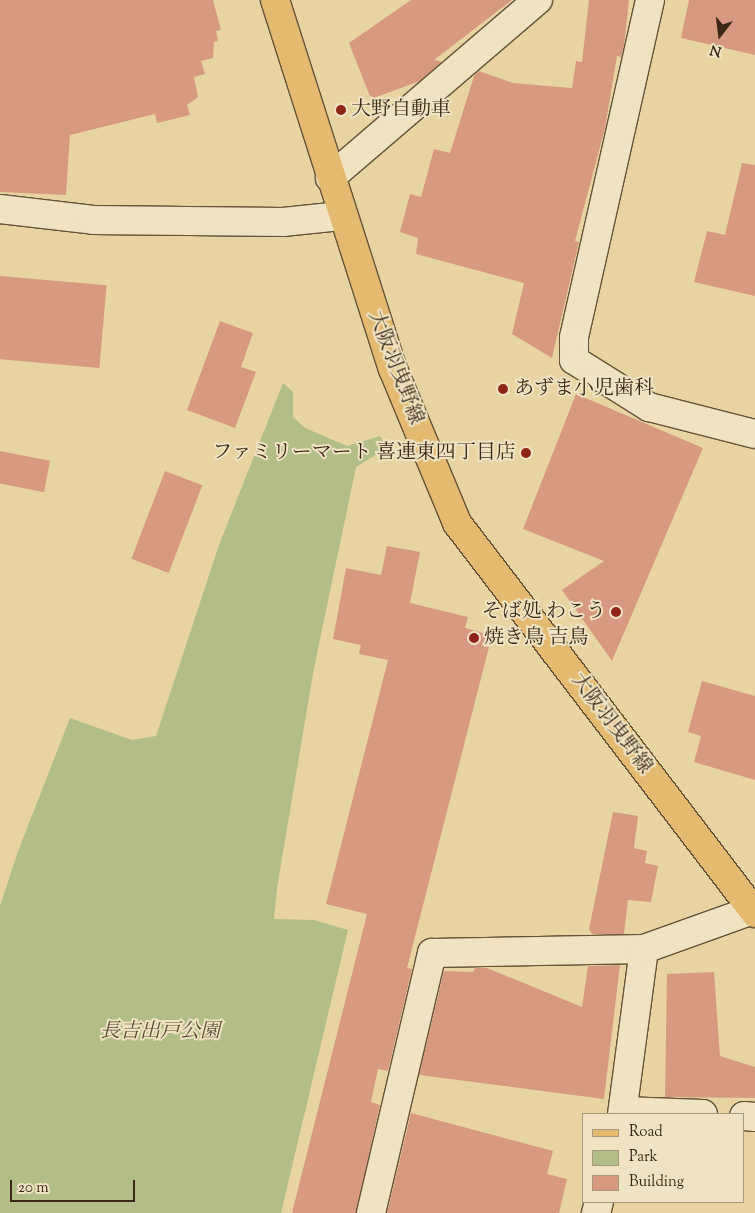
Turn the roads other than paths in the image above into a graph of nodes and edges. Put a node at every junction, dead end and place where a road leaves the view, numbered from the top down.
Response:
1 (275, 0) edge
2 (538, 0) edge
3 (650, 0) edge
4 (330, 178) junction
5 (0, 209) edge
6 (341, 216) junction
7 (755, 434) edge
8 (754, 912) edge
9 (644, 950) junction
10 (623, 1112) edge
11 (663, 1113) edge
12 (371, 1213) edge

1 - 4 main road, 大阪羽曳野線
2 - 4 street
3 - 7 street
4 - 6 main road, 大阪羽曳野線
5 - 6 street
6 - 8 main road, 大阪羽曳野線
8 - 9 street
9 - 10 street
9 - 12 street
10 - 11 street

